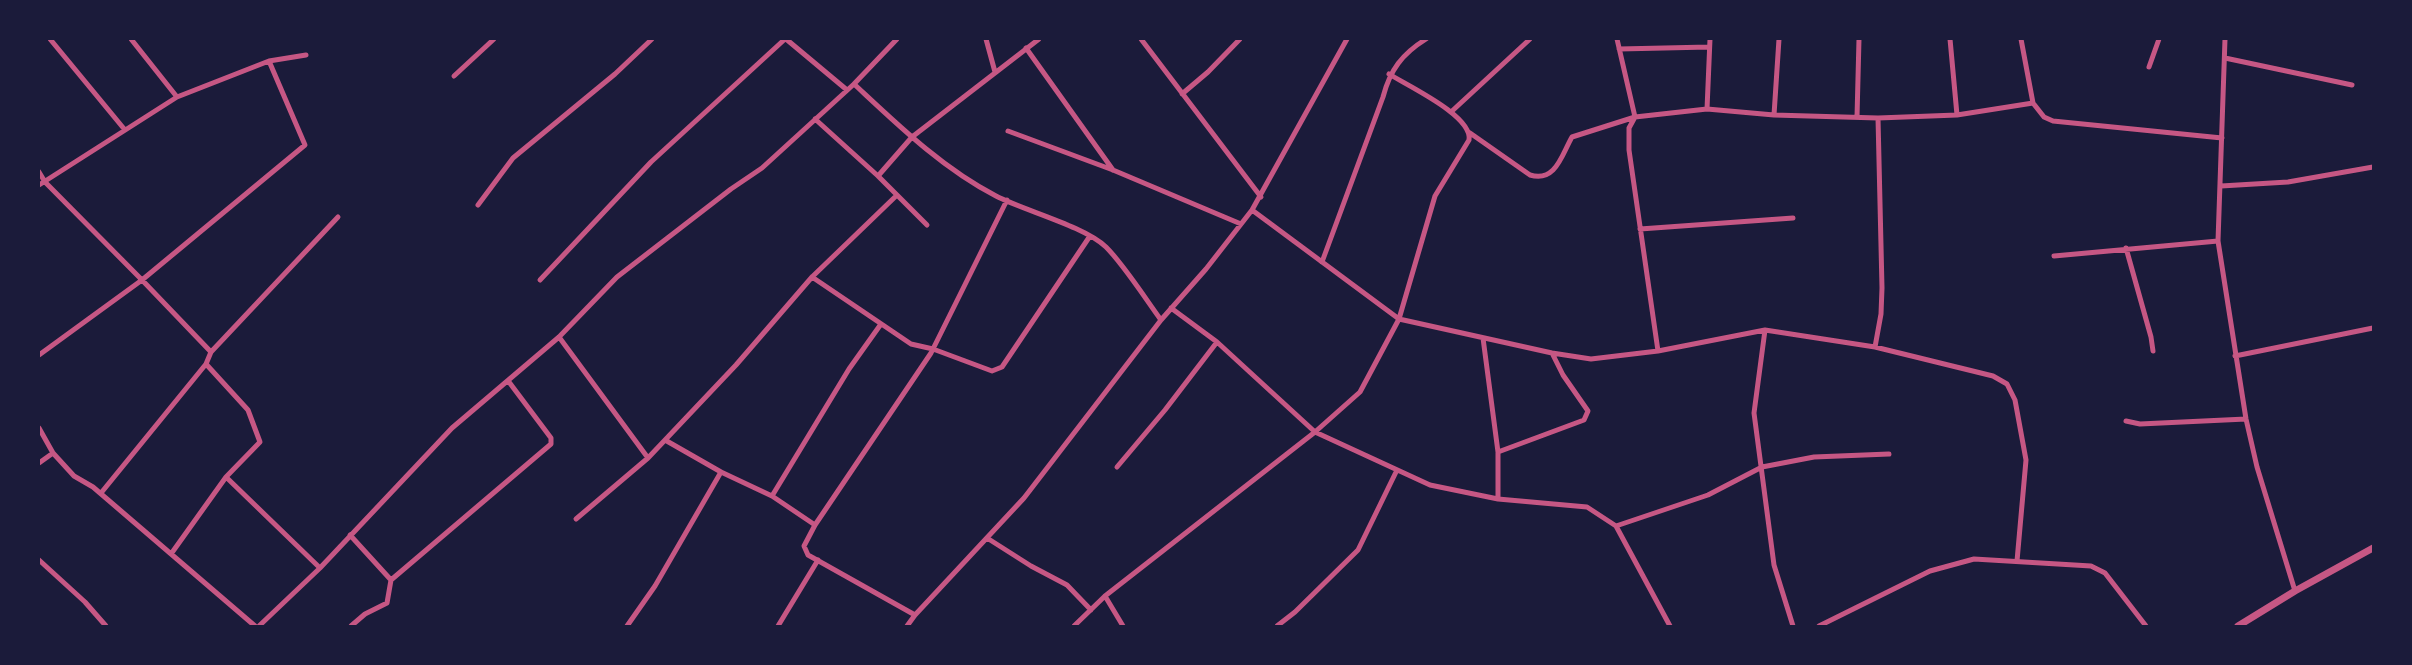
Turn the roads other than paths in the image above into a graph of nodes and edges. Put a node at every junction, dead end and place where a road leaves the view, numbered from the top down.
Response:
1 (50, 39) edge
2 (131, 39) edge
3 (494, 39) edge
4 (652, 39) edge
5 (786, 39) edge
6 (897, 39) edge
7 (986, 39) edge
8 (1039, 39) edge
9 (1141, 39) edge
10 (1240, 39) edge
11 (1347, 39) edge
12 (1426, 39) edge
13 (1530, 39) edge
14 (1617, 39) edge
15 (1710, 39) edge
16 (1779, 39) edge
17 (1859, 39) edge
18 (1950, 39) edge
19 (2021, 39) edge
20 (2159, 39) edge
21 (2225, 39) edge
22 (1709, 47) junction
23 (1026, 48) junction
24 (1619, 49) junction
25 (306, 55) dead end
26 (2224, 58) junction
27 (269, 61) junction
28 (2149, 67) dead end
29 (994, 72) junction
30 (1389, 74) junction
31 (454, 76) dead end
32 (854, 84) junction
33 (2352, 85) dead end
34 (847, 90) junction
35 (1182, 94) junction
36 (178, 97) junction
37 (2033, 103) junction
38 (1707, 110) junction
39 (1451, 112) junction
40 (1774, 115) junction
41 (1957, 115) junction
42 (1635, 117) junction
43 (1857, 117) junction
44 (1878, 118) junction
45 (815, 119) junction
46 (125, 130) junction
47 (1008, 131) dead end
48 (1470, 133) junction
49 (912, 137) junction
50 (2222, 138) junction
51 (2373, 168) edge
52 (1113, 170) junction
53 (39, 172) edge
54 (878, 176) junction
55 (45, 182) junction
56 (39, 185) edge
57 (2221, 186) junction
58 (896, 196) junction
59 (1261, 197) junction
60 (1007, 200) junction
61 (478, 205) dead end
62 (1252, 210) junction
63 (338, 217) dead end
64 (1793, 218) dead end
65 (1241, 224) junction
66 (927, 225) dead end
67 (1640, 229) junction
68 (1090, 236) junction
69 (2218, 241) junction
70 (2126, 248) junction
71 (2054, 256) dead end
72 (1322, 262) junction
73 (812, 277) junction
74 (142, 280) junction
75 (540, 280) dead end
76 (1171, 308) junction
77 (1399, 319) junction
78 (1161, 320) junction
79 (881, 324) junction
80 (2373, 328) edge
81 (1765, 330) junction
82 (559, 338) junction
83 (1483, 338) junction
84 (1217, 342) junction
85 (1875, 347) junction
86 (933, 349) junction
87 (1658, 351) junction
88 (2153, 351) dead end
89 (211, 352) junction
90 (1552, 353) junction
91 (39, 355) edge
92 (2235, 356) junction
93 (206, 364) junction
94 (509, 382) junction
95 (2246, 419) junction
96 (2126, 421) dead end
97 (39, 428) edge
98 (1315, 432) junction
99 (665, 440) junction
100 (1498, 452) junction
101 (54, 453) junction
102 (1889, 454) dead end
103 (648, 458) junction
104 (39, 463) edge
105 (1117, 467) dead end
106 (1762, 467) junction
107 (1397, 470) junction
108 (721, 472) junction
109 (226, 477) junction
110 (101, 493) junction
111 (772, 496) junction
112 (1498, 499) junction
113 (576, 519) dead end
114 (815, 525) junction
115 (1616, 526) junction
116 (350, 535) junction
117 (987, 538) junction
118 (2373, 548) edge
119 (171, 554) junction
120 (39, 560) edge
121 (818, 560) junction
122 (2017, 561) junction
123 (320, 568) junction
124 (391, 580) junction
125 (2295, 590) junction
126 (1105, 596) junction
127 (1091, 610) junction
128 (915, 615) junction
129 (106, 626) edge
130 (255, 626) edge
131 (259, 626) edge
132 (351, 626) edge
133 (627, 626) edge
134 (778, 626) edge
135 (907, 626) edge
136 (1074, 626) edge
137 (1123, 626) edge
138 (1277, 626) edge
139 (1670, 626) edge
140 (1793, 626) edge
141 (1819, 626) edge
142 (2146, 626) edge
143 (2238, 626) edge

1 - 46 street
2 - 36 street
3 - 31 street
4 - 61 street
5 - 34 street
5 - 75 street
6 - 32 street
7 - 29 street
8 - 23 street
9 - 35 street
10 - 35 street
11 - 59 street
12 - 30 street
13 - 39 street
14 - 24 street
15 - 22 street
16 - 40 street
17 - 43 street
18 - 41 street
19 - 37 street
20 - 28 street
21 - 26 street
22 - 24 street
22 - 38 street
23 - 29 street
23 - 52 street
24 - 42 street
25 - 27 street
26 - 33 street
26 - 50 street
27 - 36 street
27 - 74 street
29 - 49 street
30 - 39 street
30 - 72 street
32 - 34 street
32 - 49 street
34 - 45 street
35 - 59 street
36 - 46 street
37 - 41 street
37 - 50 street
38 - 40 street
38 - 42 street
39 - 48 street
40 - 43 street
41 - 44 street
42 - 48 street
42 - 67 street
43 - 44 street
44 - 85 street
45 - 54 street
45 - 82 street
46 - 55 street
47 - 52 street
48 - 77 street
49 - 54 street
49 - 60 street
50 - 57 street
51 - 57 street
52 - 65 street
53 - 55 street
54 - 58 street
55 - 56 street
55 - 74 street
57 - 69 street
58 - 66 street
58 - 73 street
59 - 62 street
60 - 68 street
60 - 86 street
62 - 65 street
62 - 72 street
63 - 89 street
64 - 67 street
65 - 76 street
67 - 87 street
68 - 78 street
68 - 86 street
69 - 70 street
69 - 92 street
70 - 71 street
70 - 88 street
72 - 77 street
73 - 79 street
73 - 99 street
74 - 89 street
74 - 91 street
76 - 78 street
76 - 84 street
77 - 83 street
77 - 98 street
78 - 117 street
79 - 86 street
79 - 111 street
80 - 92 street
81 - 85 street
81 - 87 street
81 - 106 street
82 - 94 street
82 - 103 street
83 - 90 street
83 - 100 street
84 - 98 street
84 - 105 street
85 - 122 street
86 - 114 street
87 - 90 street
89 - 93 street
90 - 100 street
92 - 95 street
93 - 109 street
93 - 110 street
94 - 116 street
94 - 124 street
95 - 96 street
95 - 125 street
97 - 101 street
98 - 107 street
98 - 126 street
99 - 103 street
99 - 108 street
100 - 112 street
101 - 104 street
101 - 110 street
102 - 106 street
103 - 113 street
106 - 115 street
106 - 140 street
107 - 112 street
107 - 138 street
108 - 111 street
108 - 133 street
109 - 119 street
109 - 123 street
110 - 119 street
111 - 114 street
112 - 115 street
114 - 121 street
115 - 139 street
116 - 123 street
116 - 124 street
117 - 127 street
117 - 128 street
118 - 125 street
119 - 130 street
120 - 129 street
121 - 128 street
121 - 134 street
122 - 141 street
122 - 142 street
123 - 131 street
124 - 132 street
125 - 143 street
126 - 127 street
126 - 137 street
127 - 136 street
128 - 135 street

